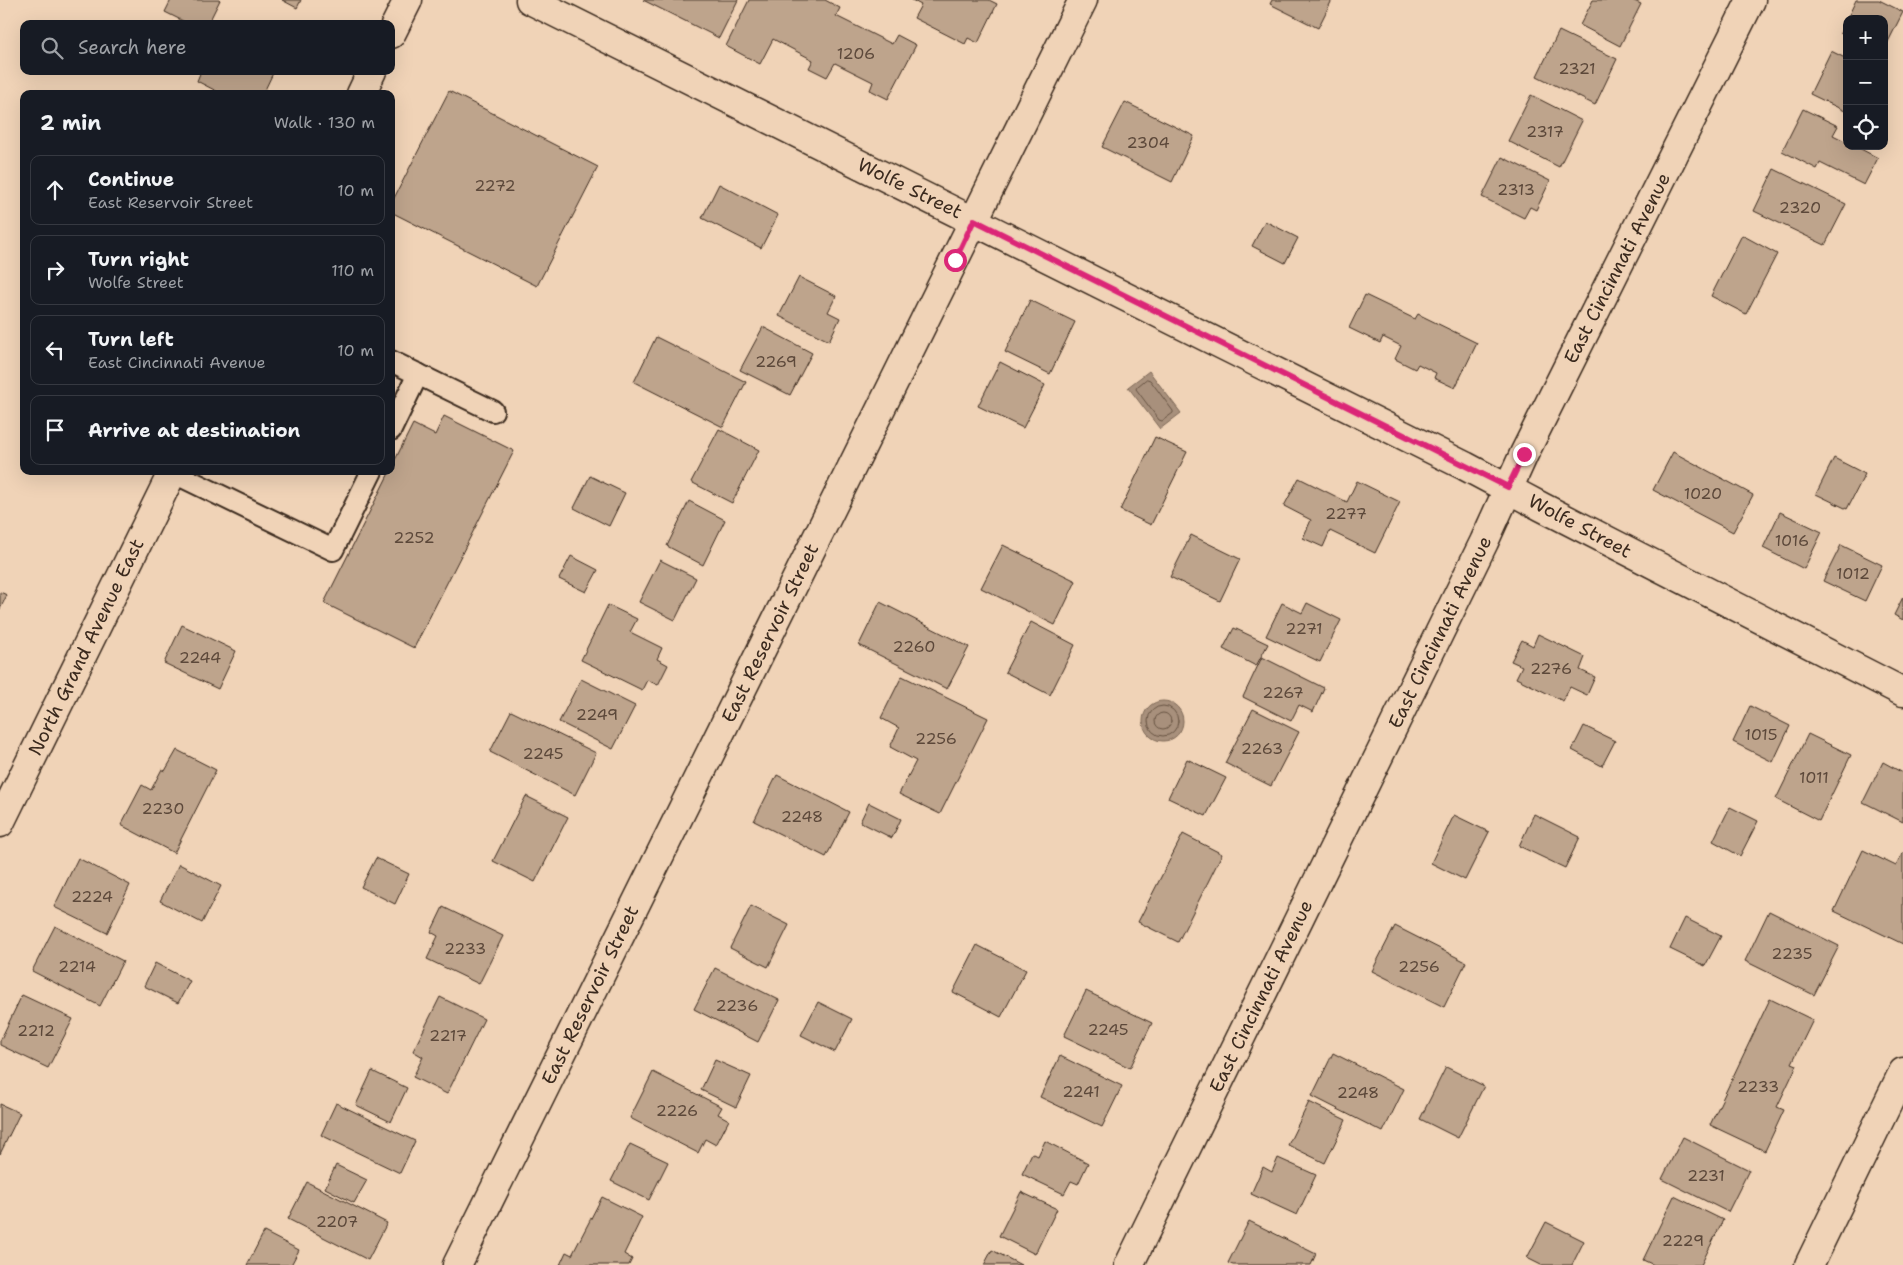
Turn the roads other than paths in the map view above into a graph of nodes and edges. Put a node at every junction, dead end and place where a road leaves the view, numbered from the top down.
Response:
1 (408, 0) edge
2 (530, 0) edge
3 (1083, 0) edge
4 (1751, 0) edge
5 (395, 26) edge
6 (370, 75) edge
7 (363, 90) edge
8 (974, 220) junction
9 (395, 363) edge
10 (418, 374) junction
11 (493, 410) dead end
12 (395, 422) edge
13 (171, 475) edge
14 (178, 475) edge
15 (370, 475) edge
16 (1508, 487) junction
17 (1903, 692) edge
18 (0, 823) edge
19 (1903, 1072) edge
20 (456, 1265) edge
21 (1129, 1265) edge
22 (1809, 1265) edge

1 - 5 street
2 - 8 street, Wolfe Street
3 - 8 street, East Reservoir Street
4 - 16 street, East Cincinnati Avenue
6 - 7 street
8 - 16 street, Wolfe Street
8 - 20 street, East Reservoir Street
9 - 10 lane
10 - 11 lane
10 - 12 lane
13 - 18 street, North Grand Avenue East
14 - 15 lane
16 - 17 street, Wolfe Street
16 - 21 street, East Cincinnati Avenue
19 - 22 street

